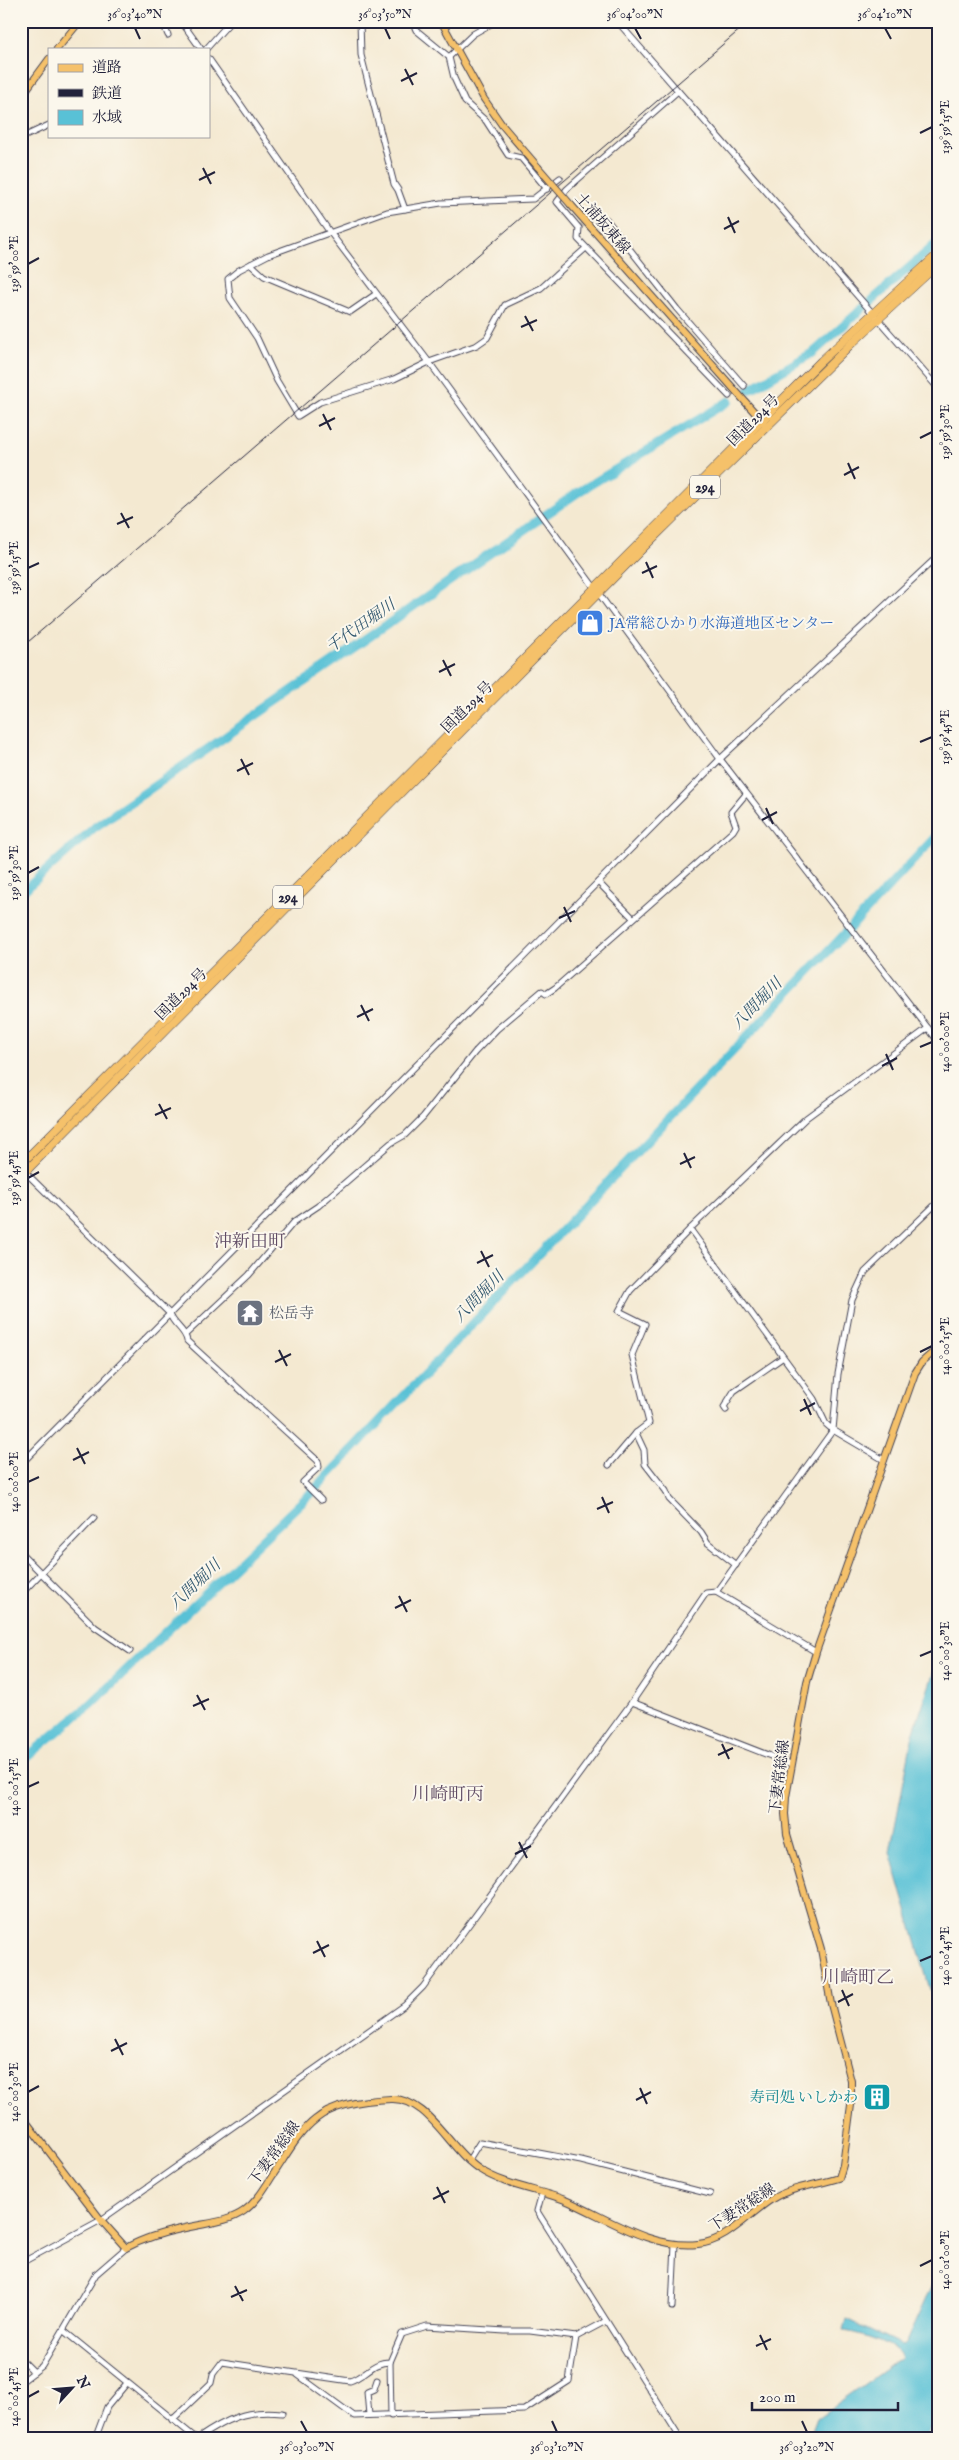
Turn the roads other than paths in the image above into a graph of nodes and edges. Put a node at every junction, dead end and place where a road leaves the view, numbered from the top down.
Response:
1 (80, 21) edge
2 (162, 21) edge
3 (182, 21) edge
4 (231, 21) edge
5 (360, 21) edge
6 (412, 21) edge
7 (441, 21) edge
8 (496, 21) edge
9 (617, 21) edge
10 (168, 35) dead end
11 (58, 48) edge
12 (201, 48) edge
13 (207, 48) edge
14 (456, 50) junction
15 (449, 57) junction
16 (48, 60) edge
17 (210, 60) edge
18 (678, 91) junction
19 (21, 97) edge
20 (48, 126) edge
21 (21, 138) edge
22 (560, 178) dead end
23 (547, 189) junction
24 (405, 209) junction
25 (593, 215) dead end
26 (329, 232) junction
27 (586, 248) junction
28 (938, 254) edge
29 (251, 264) junction
30 (938, 264) edge
31 (376, 294) junction
32 (874, 316) junction
33 (429, 362) junction
34 (744, 386) dead end
35 (938, 388) edge
36 (729, 396) dead end
37 (764, 423) junction
38 (938, 556) edge
39 (597, 591) junction
40 (720, 759) junction
41 (746, 794) junction
42 (598, 882) junction
43 (633, 918) junction
44 (928, 1028) junction
45 (938, 1042) edge
46 (22, 1170) edge
47 (938, 1202) edge
48 (690, 1229) junction
49 (170, 1314) junction
50 (186, 1334) junction
51 (938, 1348) edge
52 (782, 1358) junction
53 (726, 1410) dead end
54 (833, 1430) junction
55 (636, 1433) junction
56 (884, 1460) junction
57 (21, 1464) edge
58 (609, 1465) dead end
59 (321, 1500) dead end
60 (94, 1518) dead end
61 (21, 1553) edge
62 (736, 1565) junction
63 (42, 1574) junction
64 (716, 1592) junction
65 (21, 1594) edge
66 (130, 1651) dead end
67 (816, 1652) junction
68 (632, 1702) junction
69 (791, 1764) junction
70 (21, 2115) edge
71 (468, 2161) junction
72 (542, 2193) junction
73 (710, 2194) dead end
74 (101, 2220) junction
75 (676, 2244) junction
76 (126, 2248) junction
77 (21, 2263) edge
78 (672, 2307) dead end
79 (606, 2321) junction
80 (64, 2331) junction
81 (576, 2337) junction
82 (21, 2359) edge
83 (390, 2362) junction
84 (34, 2372) junction
85 (296, 2373) junction
86 (377, 2380) dead end
87 (21, 2382) edge
88 (127, 2383) junction
89 (282, 2413) dead end
90 (369, 2415) junction
91 (391, 2416) junction
92 (172, 2420) junction
93 (21, 2424) edge
94 (30, 2439) edge
95 (95, 2439) edge
96 (197, 2439) edge
97 (681, 2439) edge

1 - 11 main road
2 - 10 street
3 - 12 street
4 - 13 street
5 - 24 street
6 - 15 street
7 - 14 main road, 土浦坂東線
8 - 14 street
9 - 18 street
14 - 15 street
14 - 37 main road, 土浦坂東線, bridge
15 - 23 street
16 - 19 main road
17 - 26 street
18 - 27 street
18 - 32 street
20 - 21 street
22 - 23 street
23 - 24 street
24 - 26 street
25 - 34 street
26 - 29 street
26 - 31 street
27 - 33 street
27 - 36 street
28 - 32 highway, 国道294号 / 294
29 - 31 street
29 - 33 street
30 - 32 highway, 国道294号 / 294
31 - 33 street
32 - 35 street
32 - 37 highway, 国道294号 / 294
33 - 39 street
37 - 39 highway, 国道294号 / 294
38 - 40 street
39 - 40 street
39 - 46 highway, 国道294号 / 294
40 - 41 street
40 - 42 street
41 - 43 street
41 - 44 street
42 - 43 street
42 - 49 street
43 - 50 street
44 - 45 street
44 - 48 street
46 - 49 street
47 - 54 street
48 - 52 street
48 - 55 street
49 - 50 street
49 - 57 street
50 - 59 street
51 - 56 main road, 下妻常総線
52 - 53 street
52 - 54 street
54 - 56 street
54 - 62 street
55 - 58 street
55 - 62 street
56 - 67 main road, 下妻常総線
60 - 63 street
61 - 63 street
62 - 64 street
63 - 65 street
63 - 66 street
64 - 67 street
64 - 68 street
67 - 69 main road, 下妻常総線
68 - 69 street
68 - 74 street
69 - 75 main road, 下妻常総線
70 - 74 main road
71 - 72 main road, 下妻常総線
71 - 73 street
71 - 76 main road, 下妻常総線
72 - 75 main road, 下妻常総線
72 - 79 street
74 - 76 main road
74 - 77 street
75 - 78 street
76 - 80 street
79 - 81 street
79 - 97 street
80 - 84 street
80 - 88 street
81 - 83 street
81 - 91 street
82 - 84 street
83 - 85 street
83 - 91 street
84 - 87 street
85 - 90 street
85 - 92 street
86 - 90 street
88 - 92 street
88 - 95 street
89 - 96 street
90 - 91 street
92 - 96 street
93 - 94 street

